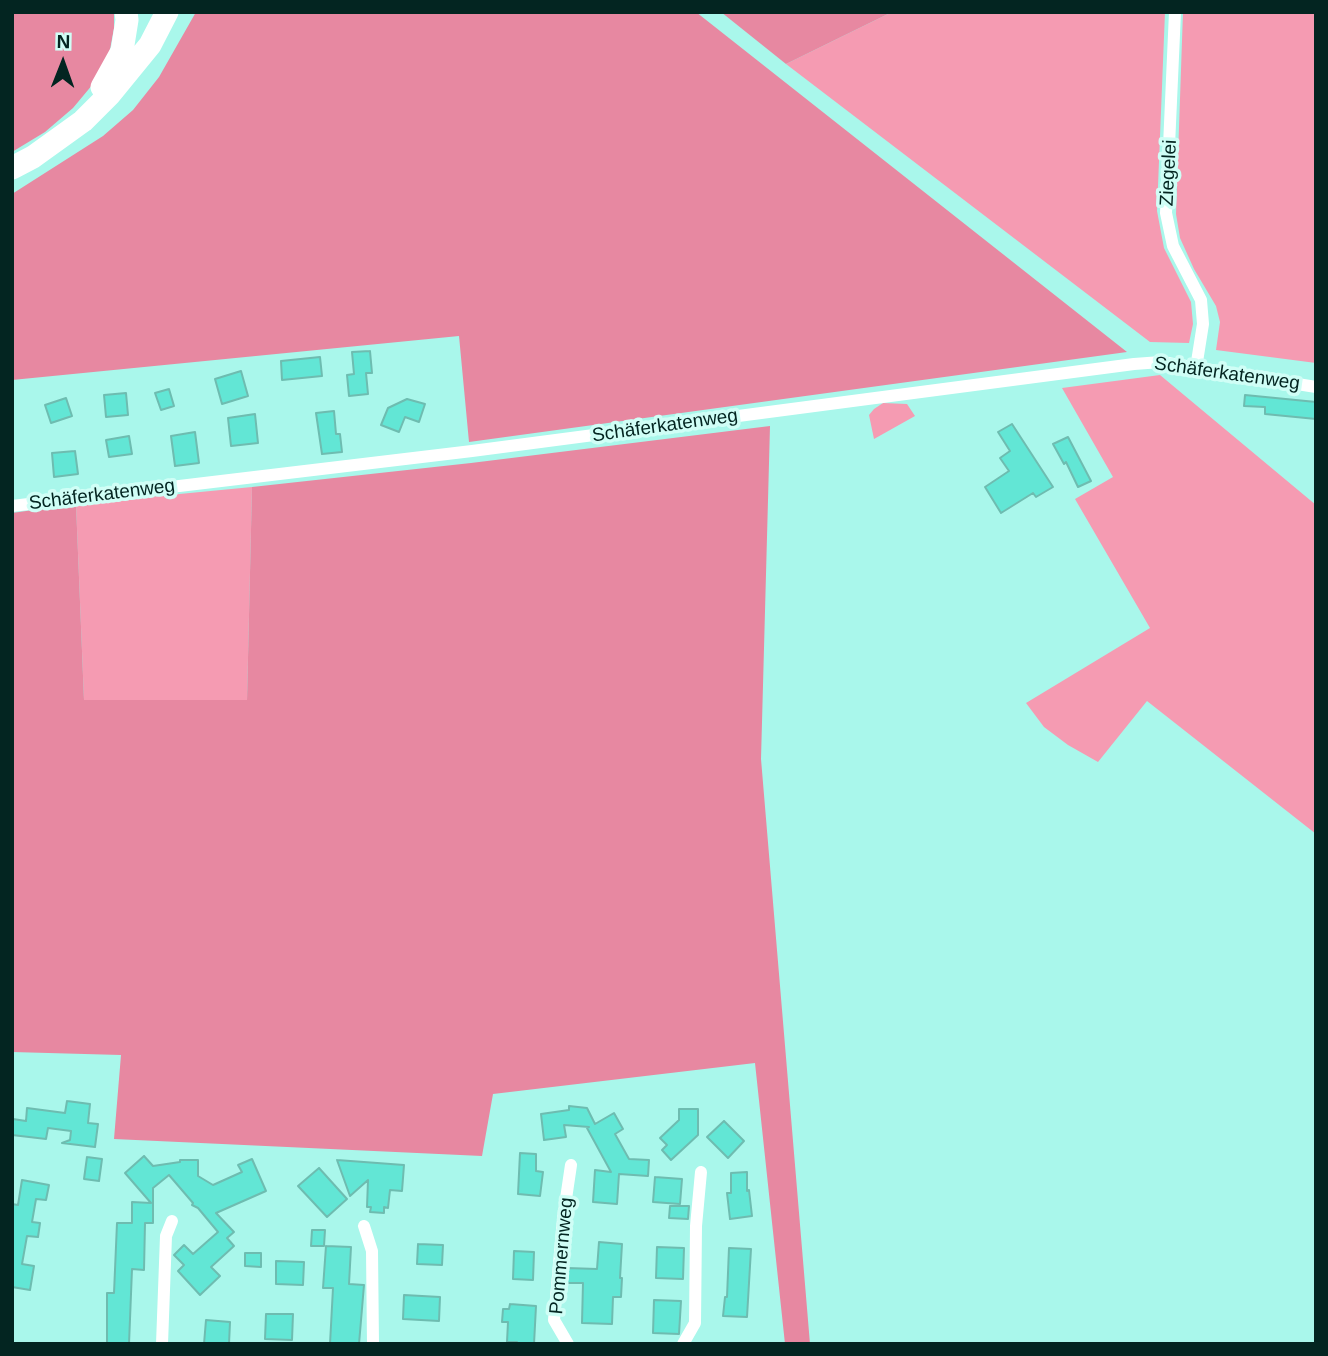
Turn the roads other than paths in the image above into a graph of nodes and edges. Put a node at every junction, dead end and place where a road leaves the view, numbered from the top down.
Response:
1 (126, 12) edge
2 (167, 12) edge
3 (1175, 12) edge
4 (54, 141) junction
5 (12, 168) edge
6 (1196, 368) junction
7 (1316, 387) edge
8 (12, 506) edge
9 (571, 1165) dead end
10 (701, 1172) dead end
11 (172, 1221) dead end
12 (364, 1226) dead end
13 (162, 1344) edge
14 (373, 1344) edge
15 (568, 1344) edge
16 (683, 1344) edge

1 - 4 highway
2 - 4 highway
3 - 6 street, Ziegelei
4 - 5 highway
6 - 7 street, Schäferkatenweg
6 - 8 street, Schäferkatenweg
9 - 15 street, Pommernweg
10 - 16 street
11 - 13 street
12 - 14 street

